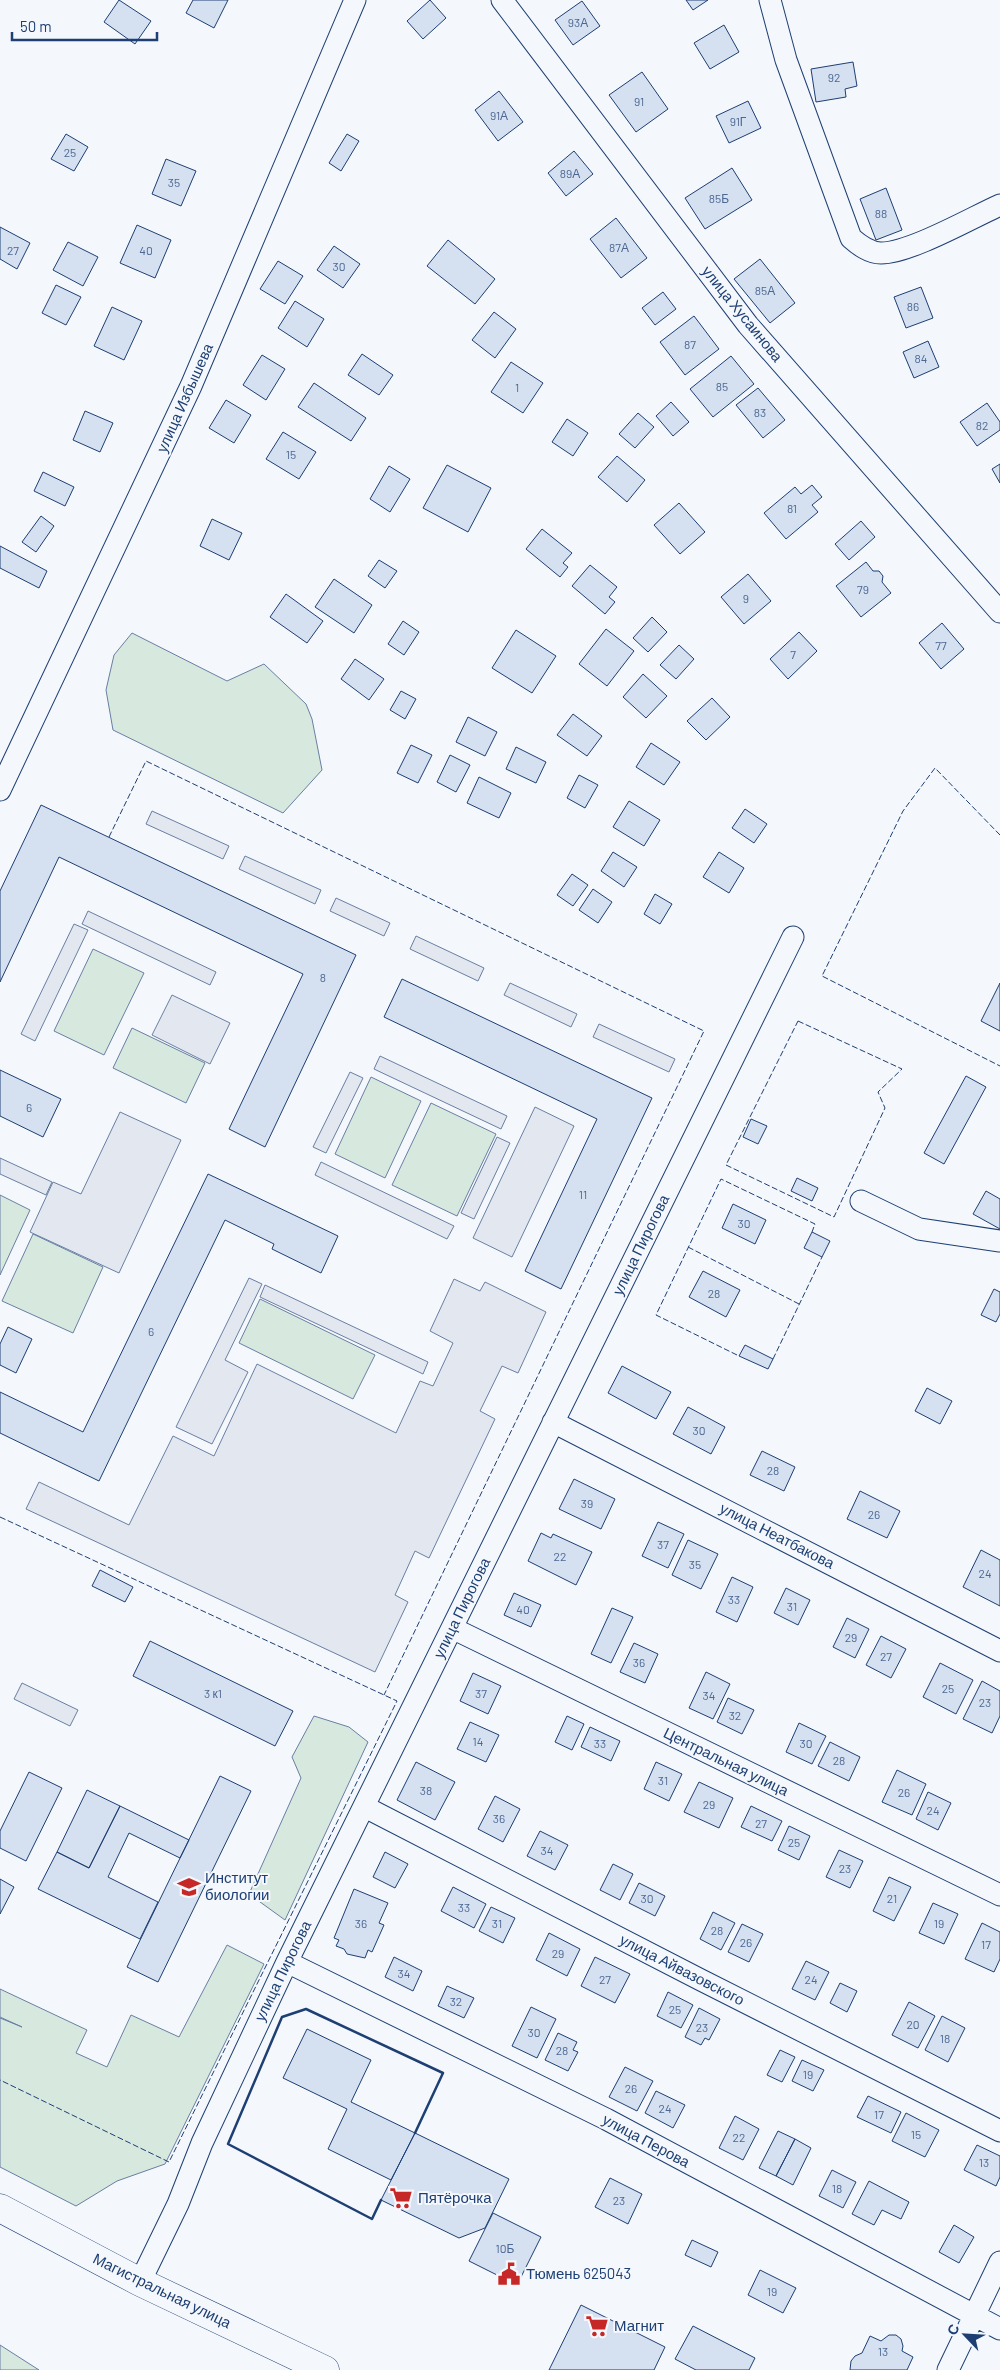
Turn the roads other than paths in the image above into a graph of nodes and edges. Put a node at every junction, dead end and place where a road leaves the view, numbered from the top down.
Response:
1 (354, 0) edge
2 (502, 0) edge
3 (770, 0) edge
4 (1000, 205) edge
5 (1000, 612) edge
6 (0, 790) edge
7 (793, 937) dead end
8 (861, 1201) dead end
9 (1000, 1242) edge
10 (553, 1422) junction
11 (452, 1628) junction
12 (1000, 1651) edge
13 (365, 1807) junction
14 (1000, 1895) edge
15 (287, 1962) junction
16 (1000, 2130) edge
17 (0, 2208) edge
18 (1000, 2262) edge
19 (140, 2282) junction
20 (974, 2315) junction
21 (1000, 2329) edge
22 (325, 2370) edge
23 (948, 2370) edge

1 - 6 street, улица Избышева
2 - 5 street, улица Хусаинова
3 - 4 street
7 - 10 street, улица Пирогова
8 - 9 street
10 - 11 street, улица Пирогова
10 - 12 street, улица Неатбакова
11 - 13 street, улица Пирогова
11 - 14 street, Центральная улица
13 - 15 street, улица Пирогова
13 - 16 street, улица Айвазовского
15 - 19 street, улица Пирогова
15 - 20 street, улица Перова
17 - 19 main road, Магистральная улица
18 - 20 street
19 - 22 main road, Магистральная улица
20 - 21 street, улица Перова
20 - 23 street

